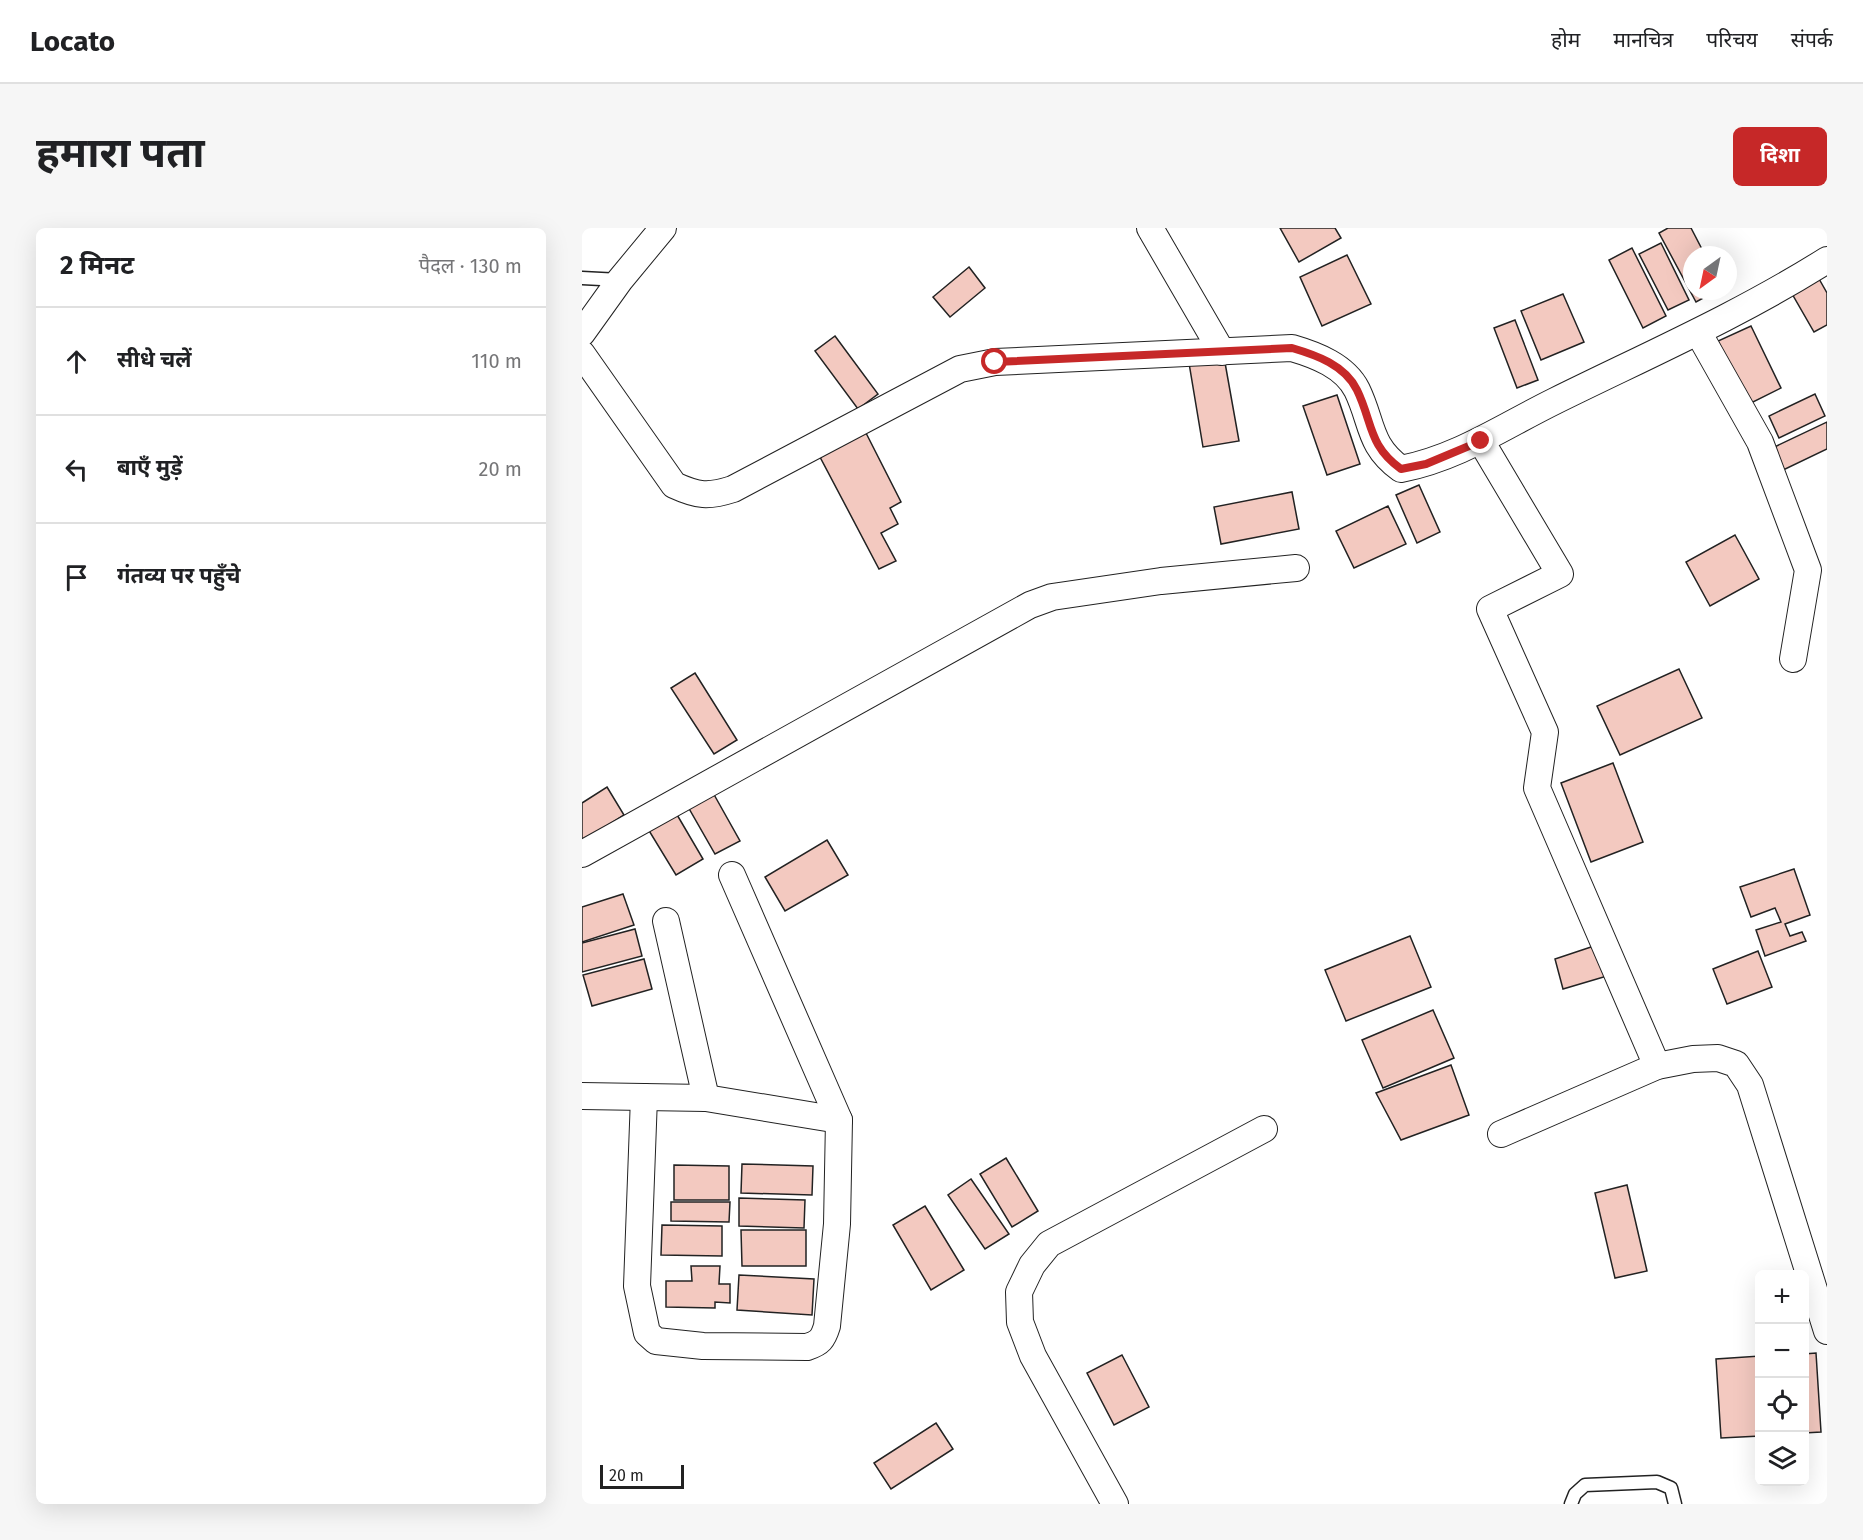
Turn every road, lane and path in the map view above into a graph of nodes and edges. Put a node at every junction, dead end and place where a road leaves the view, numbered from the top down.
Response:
1 (663, 228) edge
2 (1150, 228) edge
3 (1827, 260) edge
4 (582, 278) edge
5 (620, 280) junction
6 (1698, 332) junction
7 (582, 333) edge
8 (1222, 352) junction
9 (582, 354) edge
10 (1481, 441) junction
11 (1296, 568) dead end
12 (1817, 568) edge
13 (1793, 659) dead end
14 (582, 854) edge
15 (732, 876) dead end
16 (666, 921) dead end
17 (1657, 1066) junction
18 (582, 1096) edge
19 (644, 1097) junction
20 (706, 1098) junction
21 (839, 1120) junction
22 (1264, 1129) dead end
23 (1501, 1134) dead end
24 (1827, 1331) edge
25 (1115, 1504) edge
26 (1571, 1504) edge
27 (1675, 1504) edge

1 - 5 street
2 - 8 street
3 - 6 street
4 - 5 lane
5 - 7 street
6 - 10 street
6 - 12 street
8 - 9 street
8 - 10 street
10 - 17 street
11 - 14 street
12 - 13 street
15 - 21 street
16 - 20 street
17 - 23 street
17 - 24 street
18 - 19 street
19 - 20 street
19 - 21 street
20 - 21 street
22 - 25 street
26 - 27 lane

